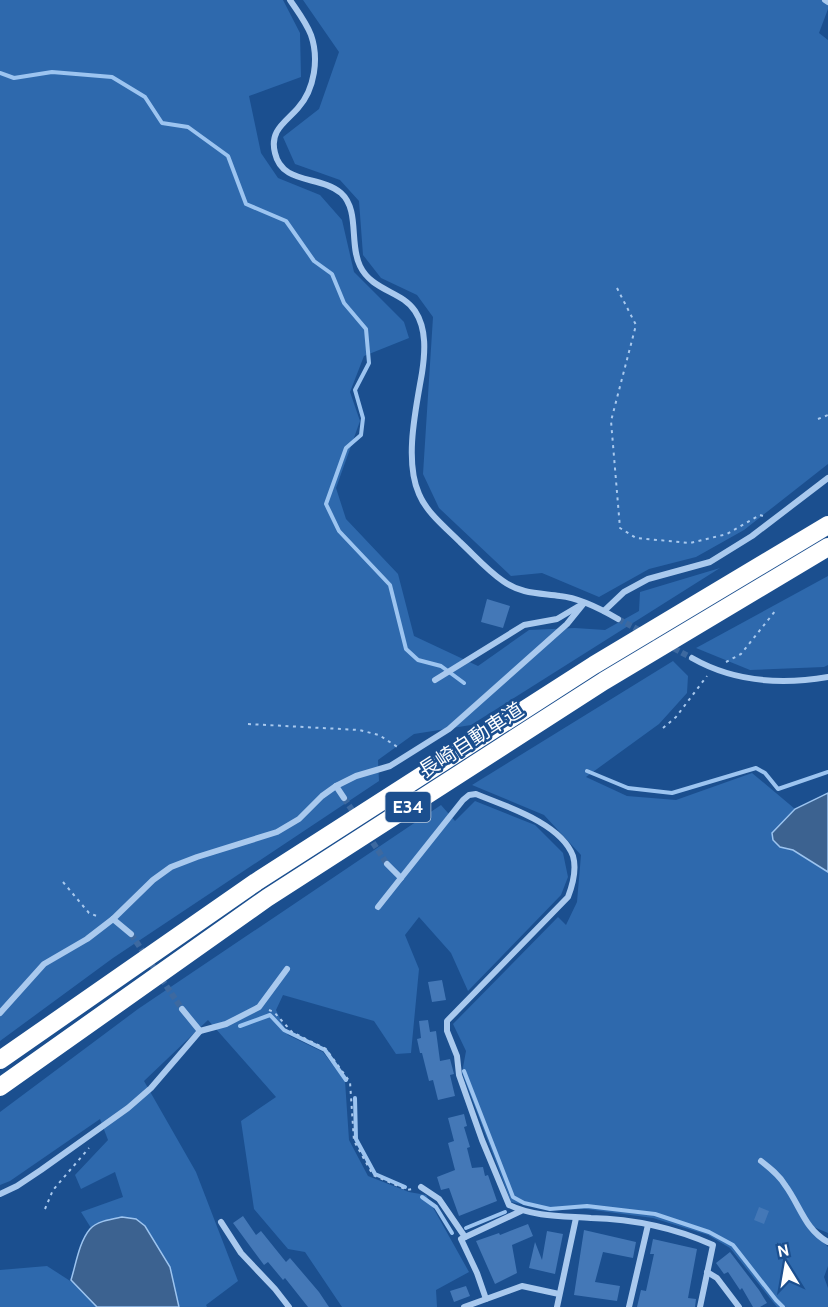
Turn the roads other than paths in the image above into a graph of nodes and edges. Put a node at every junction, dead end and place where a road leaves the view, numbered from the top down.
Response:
1 (290, 0) edge
2 (828, 478) edge
3 (828, 525) edge
4 (828, 547) edge
5 (584, 603) junction
6 (604, 611) junction
7 (618, 619) tunnel mouth
8 (692, 658) tunnel mouth
9 (828, 677) edge
10 (435, 680) dead end
11 (336, 786) junction
12 (344, 798) tunnel mouth
13 (387, 864) tunnel mouth
14 (400, 878) junction
15 (378, 907) dead end
16 (113, 919) junction
17 (131, 934) tunnel mouth
18 (287, 969) dead end
19 (182, 1009) tunnel mouth
20 (0, 1013) edge
21 (200, 1031) junction
22 (0, 1060) edge
23 (0, 1087) edge
24 (761, 1161) dead end
25 (421, 1187) road end
26 (0, 1194) edge
27 (521, 1211) junction
28 (576, 1218) junction
29 (221, 1222) dead end
30 (648, 1224) junction
31 (465, 1237) junction
32 (828, 1242) edge
33 (707, 1272) junction
34 (559, 1294) junction
35 (486, 1299) junction
36 (289, 1307) edge
37 (464, 1307) edge
38 (557, 1307) edge
39 (629, 1307) edge
40 (700, 1307) edge
41 (740, 1307) edge

1 - 5 street
2 - 6 street
3 - 22 highway, 長崎自動車道 / E34
4 - 23 highway, 長崎自動車道 / E34
5 - 6 street
5 - 10 street
5 - 11 street
6 - 7 street
8 - 9 street
11 - 12 street
11 - 16 street
13 - 14 street
14 - 15 street
14 - 27 street
16 - 17 street
16 - 20 street
18 - 21 street
19 - 21 street
21 - 26 street
24 - 32 street
25 - 31 street
27 - 28 street
27 - 31 street
28 - 30 street
28 - 34 street
29 - 36 street
30 - 33 street
30 - 39 street
31 - 35 street
33 - 40 street
33 - 41 street
34 - 35 street
34 - 38 street
35 - 37 street

